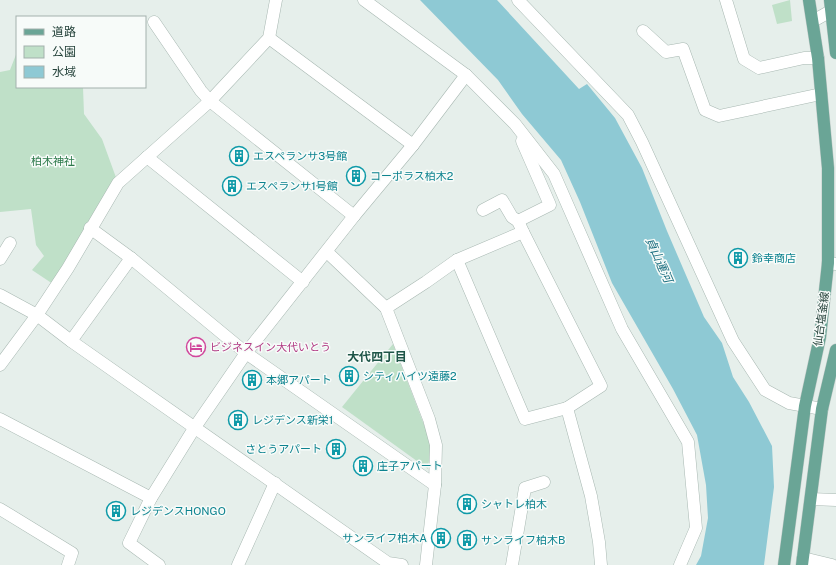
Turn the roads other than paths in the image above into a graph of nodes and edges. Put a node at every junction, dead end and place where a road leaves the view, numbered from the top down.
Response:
1 (276, 0) edge
2 (364, 0) edge
3 (518, 0) edge
4 (726, 0) edge
5 (809, 0) edge
6 (833, 6) edge
7 (813, 21) junction
8 (154, 22) dead end
9 (643, 30) dead end
10 (270, 38) junction
11 (836, 54) edge
12 (818, 58) junction
13 (466, 74) junction
14 (821, 94) junction
15 (210, 101) junction
16 (515, 124) junction
17 (413, 145) junction
18 (147, 157) junction
19 (482, 210) dead end
20 (354, 216) junction
21 (518, 221) junction
22 (90, 228) junction
23 (524, 232) junction
24 (10, 243) dead end
25 (327, 252) junction
26 (131, 258) junction
27 (0, 259) edge
28 (457, 260) junction
29 (832, 264) edge
30 (302, 282) junction
31 (0, 297) edge
32 (386, 308) junction
33 (37, 315) junction
34 (71, 341) junction
35 (836, 350) edge
36 (246, 353) junction
37 (0, 365) edge
38 (805, 406) junction
39 (567, 408) junction
40 (822, 409) junction
41 (0, 419) edge
42 (195, 427) junction
43 (544, 482) dead end
44 (275, 483) junction
45 (435, 485) junction
46 (150, 498) junction
47 (811, 499) junction
48 (836, 500) edge
49 (0, 509) edge
50 (802, 561) edge
51 (387, 564) edge
52 (68, 565) edge
53 (159, 565) edge
54 (238, 565) edge
55 (402, 565) edge
56 (426, 565) edge
57 (512, 565) edge
58 (601, 565) edge
59 (680, 565) edge
60 (784, 565) edge
61 (832, 565) edge

1 - 10 street
2 - 13 street
3 - 38 street
4 - 12 street
5 - 7 main road, 仙台塩釜線
6 - 7 street
6 - 11 main road
7 - 12 main road, 仙台塩釜線
8 - 15 street
9 - 14 street
10 - 15 street
10 - 17 street
12 - 14 main road, 仙台塩釜線
13 - 16 street
13 - 17 street
14 - 29 main road, 仙台塩釜線
15 - 18 street
15 - 20 street
16 - 21 street
16 - 59 street
17 - 20 street
18 - 22 street
18 - 30 street
19 - 21 street
20 - 25 street
21 - 23 street
22 - 26 street
22 - 33 street
23 - 28 street
23 - 39 street
24 - 27 street
25 - 30 street
25 - 32 street
26 - 34 street
26 - 36 street
28 - 32 street
28 - 39 street
29 - 38 main road, 仙台塩釜線
30 - 36 street
31 - 33 street
32 - 45 street
33 - 34 street
33 - 37 street
34 - 42 street
35 - 40 main road, 仙台塩釜線
36 - 42 street
36 - 45 street
38 - 40 street
38 - 60 main road, 仙台塩釜線
39 - 58 street
40 - 47 main road, 仙台塩釜線
41 - 46 street
42 - 44 street
42 - 46 street
43 - 57 street
44 - 51 street
44 - 54 street
45 - 56 street
46 - 53 street
47 - 48 street
47 - 50 main road, 仙台塩釜線
49 - 52 street
50 - 61 street
51 - 55 street

